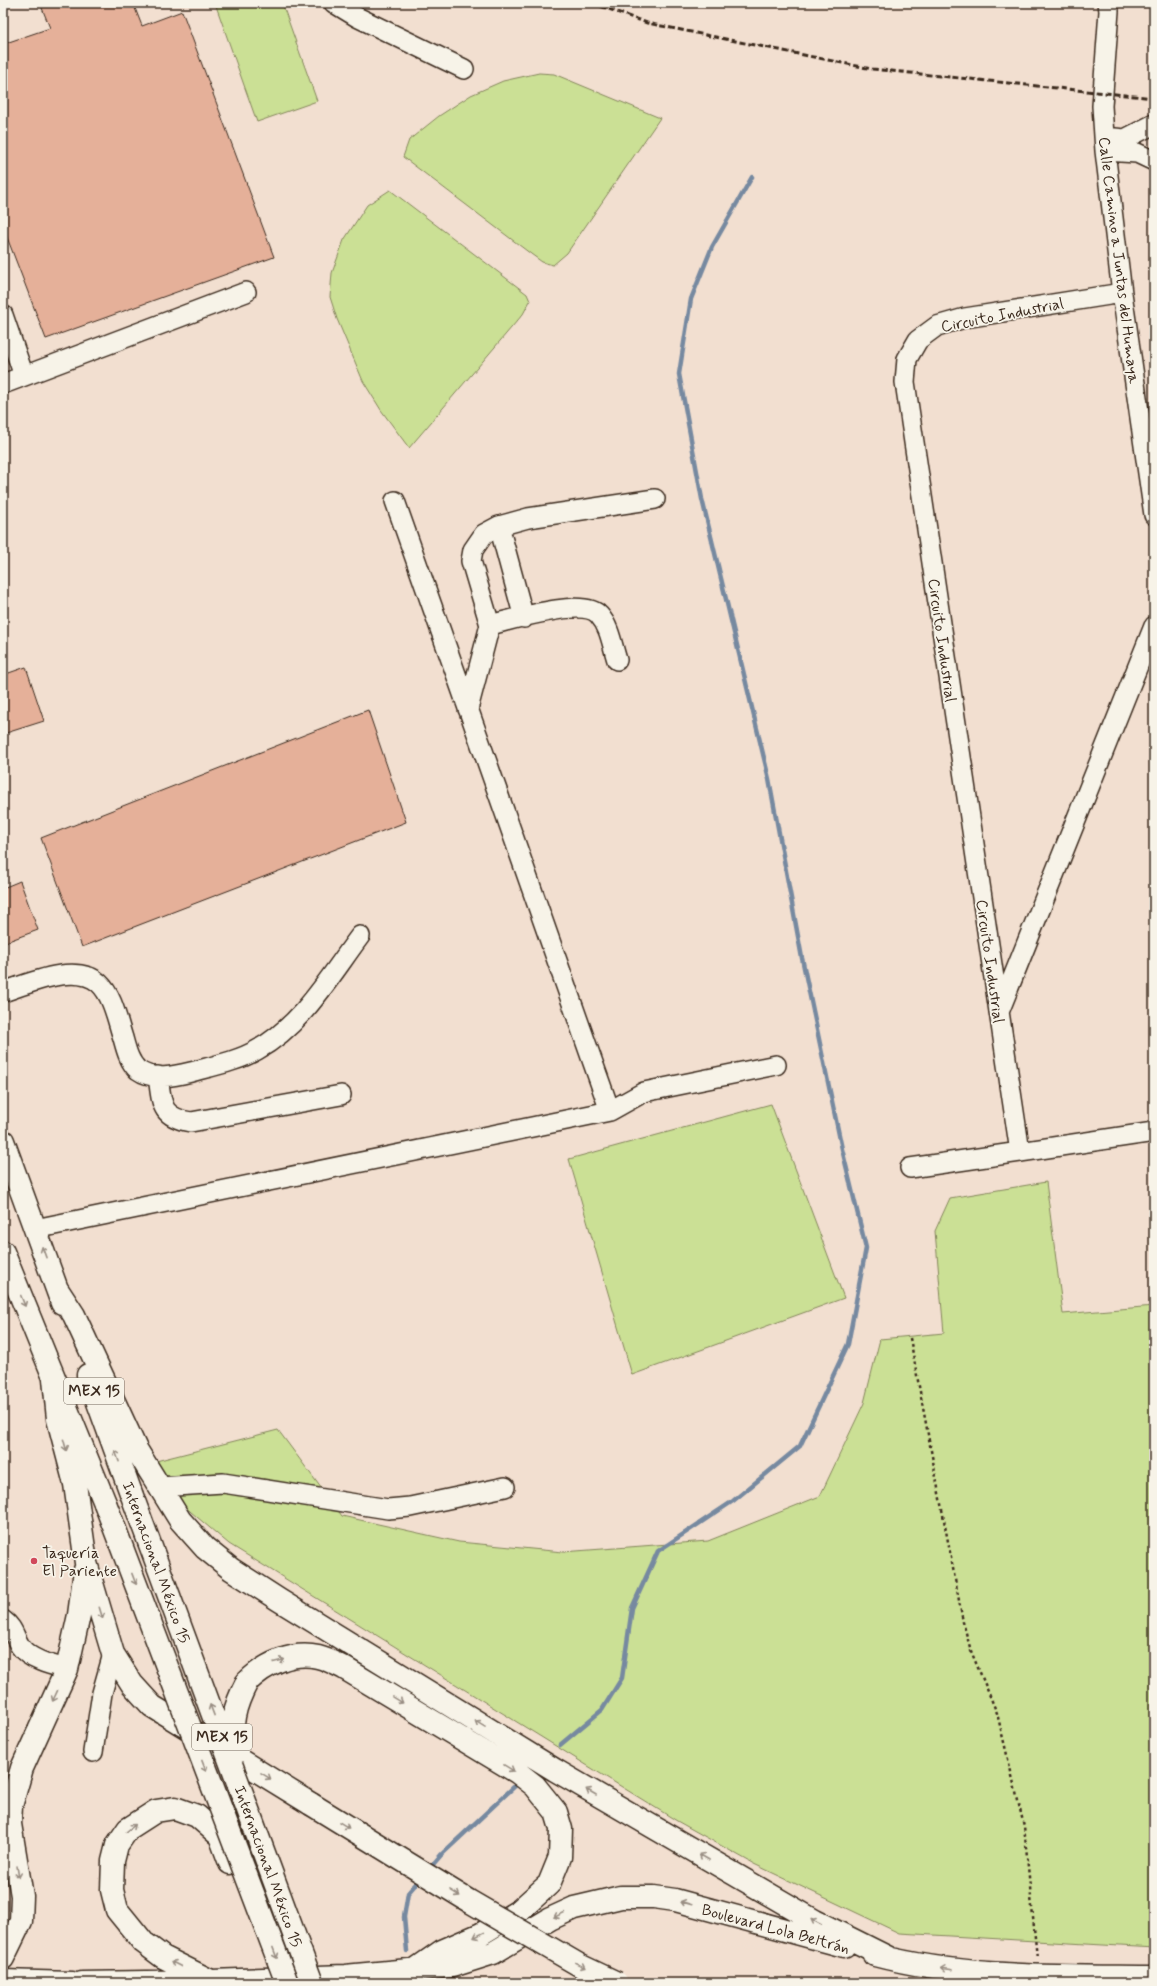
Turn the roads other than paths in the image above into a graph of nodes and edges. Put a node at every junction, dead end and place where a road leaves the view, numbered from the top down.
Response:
1 (334, 3) edge
2 (1108, 3) edge
3 (464, 69) dead end
4 (1154, 124) edge
5 (1104, 144) junction
6 (1154, 161) edge
7 (246, 292) dead end
8 (1122, 293) junction
9 (3, 315) edge
10 (8, 349) edge
11 (24, 376) junction
12 (3, 384) edge
13 (655, 499) dead end
14 (394, 501) dead end
15 (1154, 515) edge
16 (499, 526) junction
17 (524, 618) junction
18 (490, 625) junction
19 (1154, 626) edge
20 (617, 660) dead end
21 (468, 709) junction
22 (360, 936) dead end
23 (3, 992) edge
24 (998, 1014) junction
25 (776, 1065) dead end
26 (158, 1076) junction
27 (341, 1095) dead end
28 (610, 1111) junction
29 (1154, 1132) edge
30 (3, 1141) edge
31 (1020, 1152) junction
32 (910, 1168) dead end
33 (35, 1229) junction
34 (3, 1252) edge
35 (7, 1276) edge
36 (57, 1289) junction
37 (54, 1379) junction
38 (505, 1486) dead end
39 (159, 1487) junction
40 (86, 1563) junction
41 (3, 1620) edge
42 (113, 1654) junction
43 (67, 1670) junction
44 (93, 1752) dead end
45 (248, 1807) junction
46 (266, 1928) junction
47 (3, 1958) edge
48 (889, 1958) junction
49 (413, 1971) junction
50 (1154, 1977) edge
51 (3, 1981) edge
52 (211, 1981) junction
53 (72, 1983) edge
54 (82, 1983) edge
55 (287, 1983) edge
56 (312, 1983) edge
57 (618, 1983) edge

1 - 3 street
2 - 5 street, Calle Camino a Juntas del Humaya
4 - 5 street
5 - 6 street
5 - 8 street, Calle Camino a Juntas del Humaya
7 - 11 street
8 - 15 street, Calle Camino a Juntas del Humaya
8 - 24 street, Circuito Industrial
9 - 10 street
10 - 11 street
11 - 12 street
13 - 16 street
14 - 21 street
16 - 17 street
16 - 18 street
17 - 18 street
17 - 20 street
18 - 21 street
19 - 24 street
21 - 28 street
22 - 26 street
23 - 26 street
24 - 31 street, Circuito Industrial
25 - 28 street
26 - 27 street
28 - 33 street
29 - 31 street
30 - 33 main road, Internacional México 15 / MEX 15
31 - 32 street
36 -> 33 main road, Internacional México 15 / MEX 15
34 - 35 main road, Internacional México 15 / MEX 15
35 -> 37 main road, Internacional México 15 / MEX 15
36 - 39 main road
45 -> 36 main road, Internacional México 15 / MEX 15, bridge
37 -> 40 main road
37 -> 46 main road, Internacional México 15 / MEX 15, bridge
38 - 39 street
48 -> 39 main road
40 -> 42 main road
40 - 43 main road
41 - 43 street
42 - 44 street
42 -> 57 main road, bridge
43 -> 47 main road
45 -> 49 main road, bridge
45 - 56 main road, Internacional México 15 / MEX 15, bridge
52 -> 46 main road
46 -> 55 main road, Internacional México 15 / MEX 15, bridge
48 -> 49 main road, Boulevard Lola Beltrán
50 -> 48 main road, Boulevard Lola Beltrán
49 - 52 main road, Boulevard Lola Beltrán
51 - 53 main road
52 - 54 main road, Boulevard Lola Beltrán

